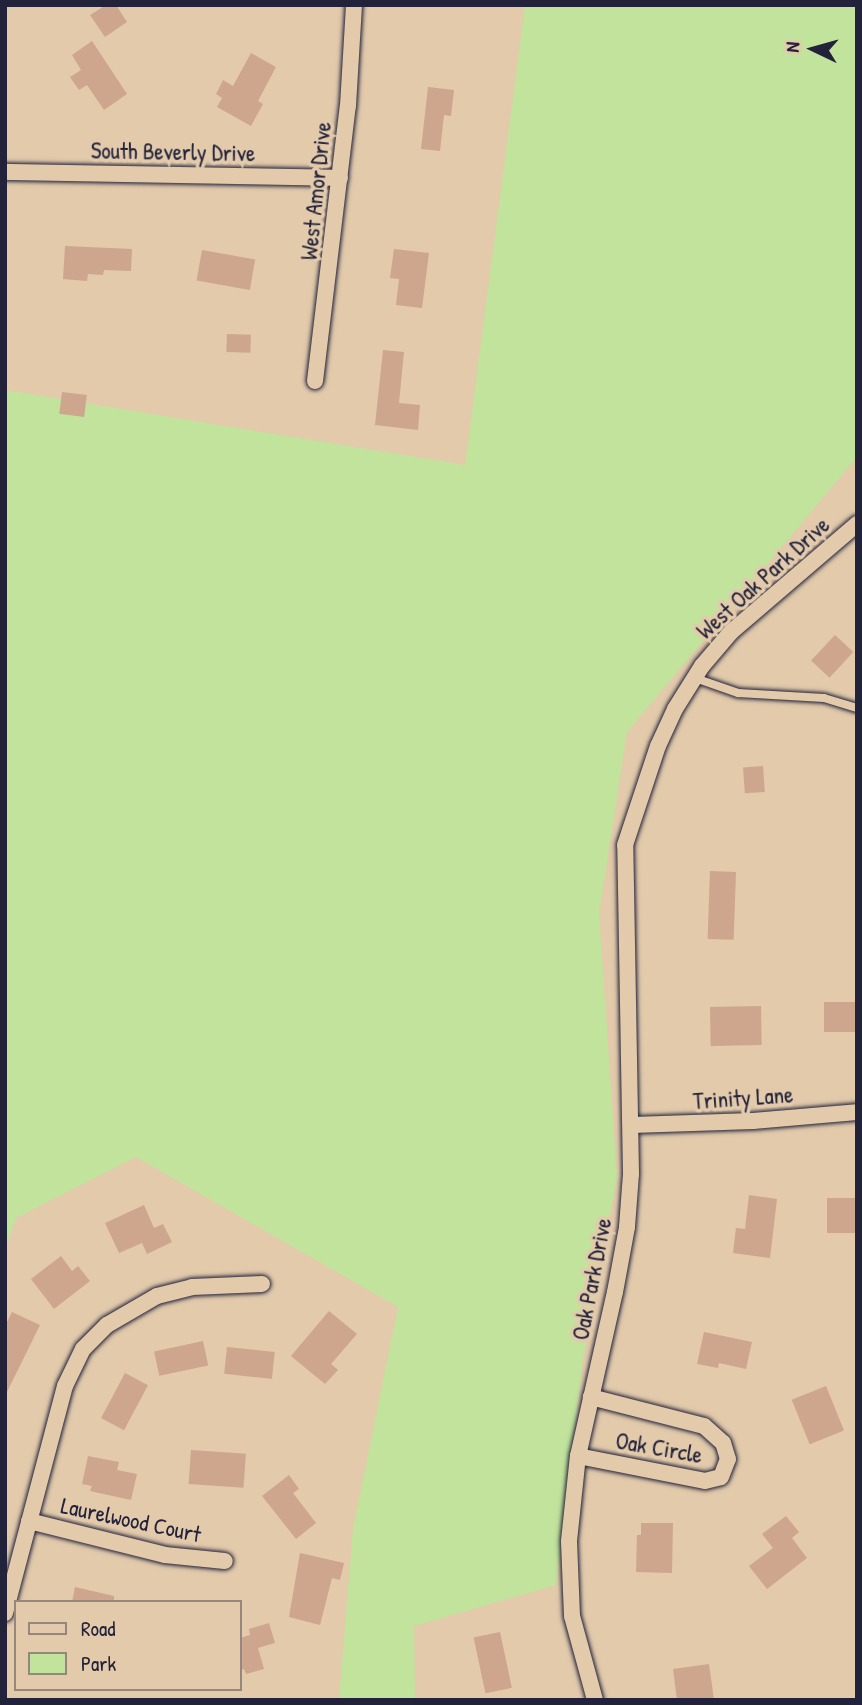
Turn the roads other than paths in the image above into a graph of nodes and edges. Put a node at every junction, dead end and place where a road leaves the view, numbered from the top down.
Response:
1 (354, 5) edge
2 (5, 173) edge
3 (340, 178) junction
4 (315, 381) dead end
5 (857, 524) edge
6 (695, 678) junction
7 (857, 708) edge
8 (624, 860) joint
9 (857, 1112) edge
10 (632, 1125) junction
11 (262, 1284) dead end
12 (591, 1396) junction
13 (578, 1456) junction
14 (29, 1521) junction
15 (225, 1561) dead end
16 (5, 1613) edge
17 (595, 1700) edge

1 - 3 street, West Amor Drive
2 - 3 street, South Beverly Drive
3 - 4 street, West Amor Drive
5 - 6 street, West Oak Park Drive
6 - 7 lane
6 - 8 street, West Oak Park Drive
8 - 10 street, Oak Park Drive
9 - 10 street, Trinity Lane
10 - 12 street, Oak Park Drive
11 - 14 street
12 - 13 street, Oak Park Drive
12 - 13 street, Oak Circle
13 - 17 street, Oak Park Drive
14 - 15 street, Laurelwood Court
14 - 16 street

